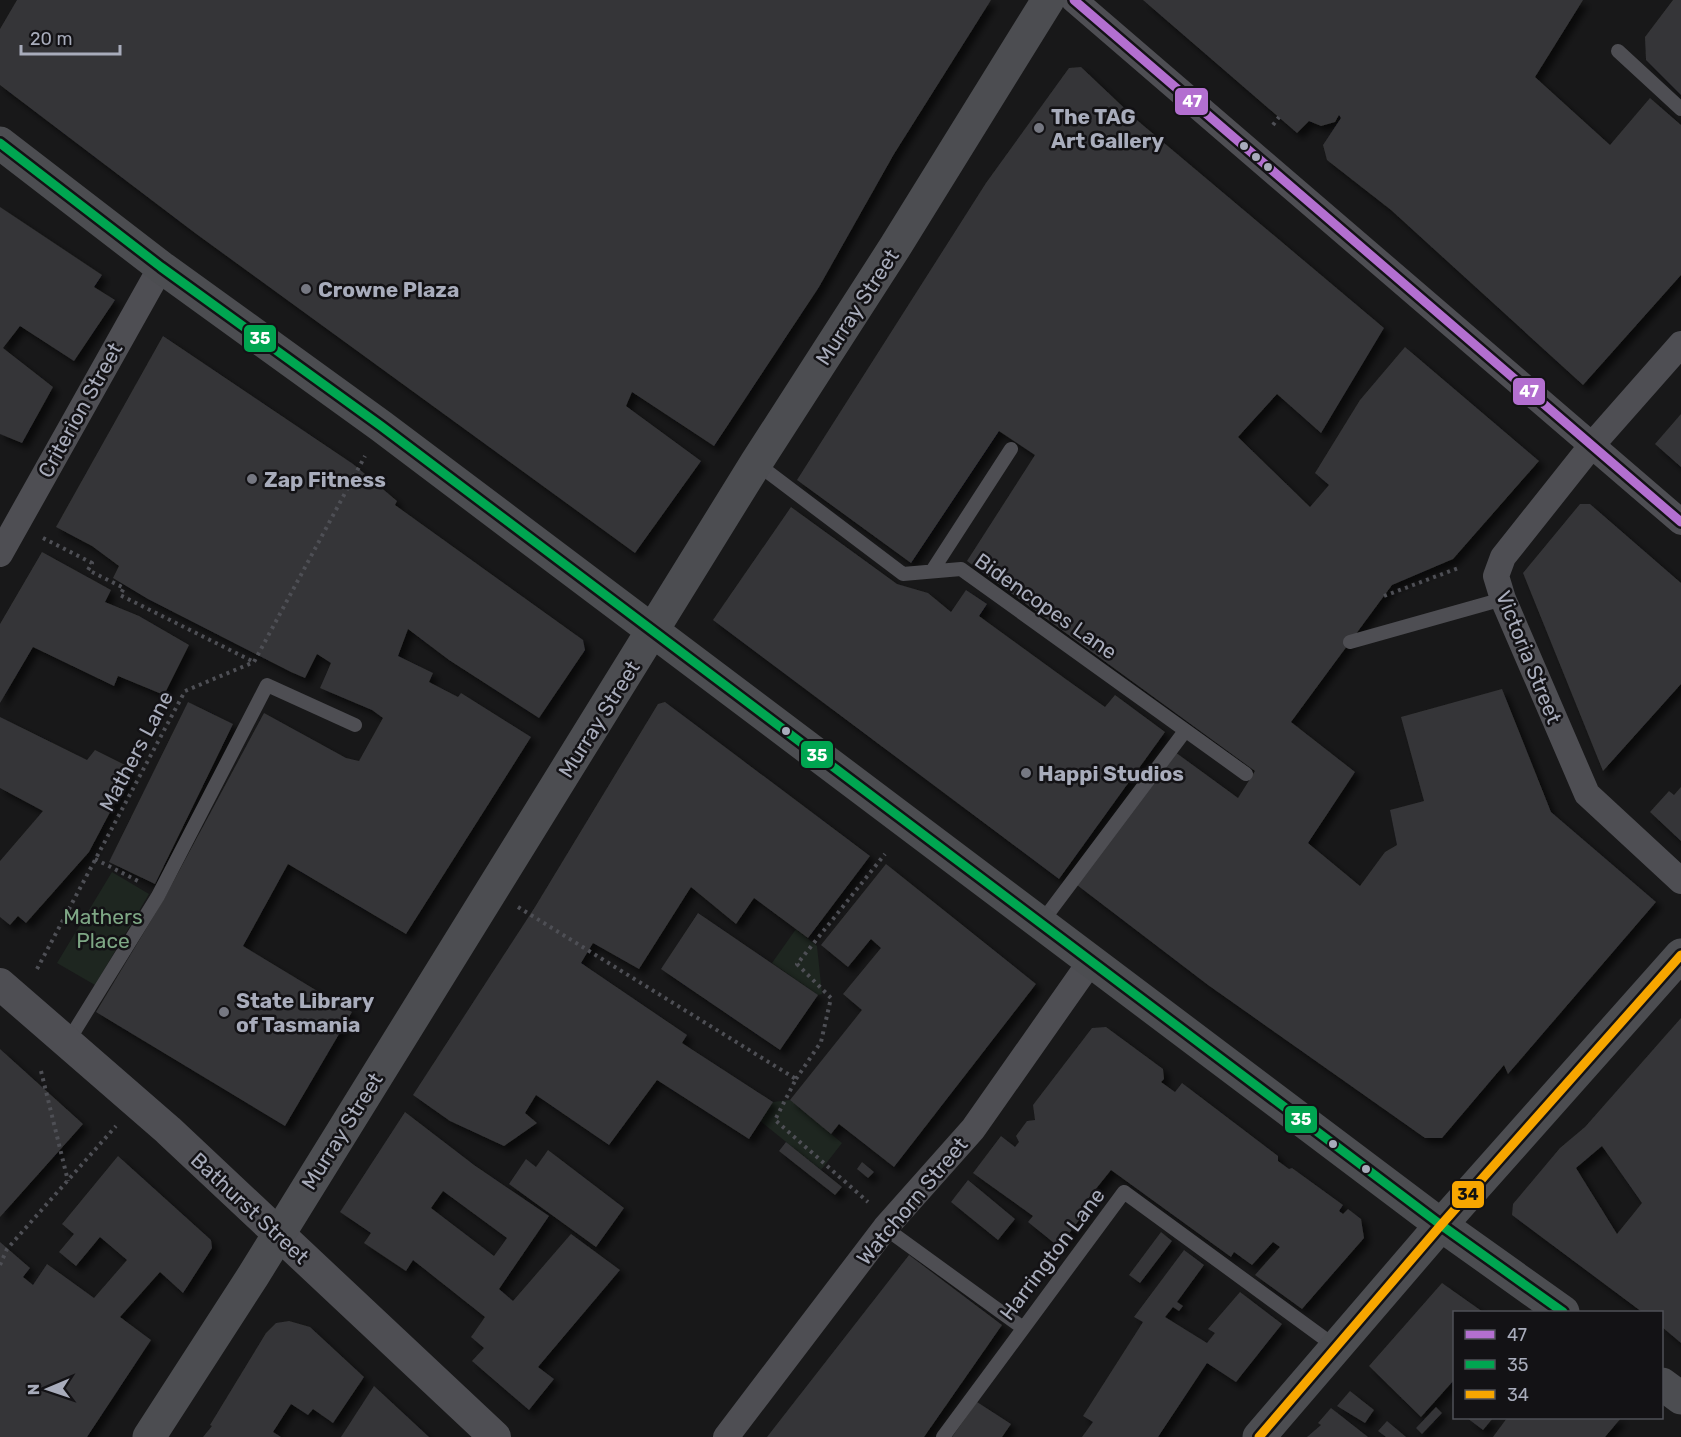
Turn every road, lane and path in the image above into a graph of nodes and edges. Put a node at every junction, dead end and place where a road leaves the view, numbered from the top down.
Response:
1 (1048, 0) edge
2 (1074, 0) edge
3 (1618, 51) dead end
4 (1681, 109) edge
5 (1279, 117) dead end
6 (1272, 124) dead end
7 (0, 143) edge
8 (161, 267) junction
9 (1681, 344) edge
10 (381, 426) junction
11 (1592, 445) junction
12 (1011, 449) dead end
13 (756, 464) junction
14 (1681, 522) edge
15 (39, 536) dead end
16 (0, 554) edge
17 (1461, 567) dead end
18 (932, 572) junction
19 (1384, 596) dead end
20 (1503, 598) junction
21 (653, 631) junction
22 (1350, 642) dead end
23 (254, 662) junction
24 (355, 725) dead end
25 (1185, 731) junction
26 (1246, 774) dead end
27 (885, 854) dead end
28 (95, 859) junction
29 (1681, 881) edge
30 (492, 891) junction
31 (159, 892) junction
32 (1041, 923) junction
33 (1681, 955) edge
34 (1091, 961) junction
35 (37, 969) dead end
36 (0, 984) edge
37 (67, 1043) junction
38 (41, 1071) dead end
39 (796, 1078) junction
40 (136, 1102) junction
41 (68, 1182) junction
42 (880, 1218) junction
43 (1441, 1225) junction
44 (278, 1234) junction
45 (0, 1265) edge
46 (1562, 1311) edge
47 (1023, 1328) junction
48 (1336, 1347) junction
49 (1663, 1385) edge
50 (1681, 1398) edge
51 (149, 1437) edge
52 (495, 1437) edge
53 (726, 1437) edge
54 (943, 1437) edge
55 (1259, 1437) edge

1 - 13 main road, Murray Street
2 - 11 street
3 - 4 lane
5 - 6 path
7 - 8 main road
8 - 10 main road
8 - 16 street, Criterion Street
9 - 11 street, Victoria Street
10 - 21 main road
10 - 23 path
11 - 14 street
11 - 20 street, Victoria Street
12 - 18 lane
13 - 18 lane, Bidencopes Lane
13 - 21 main road, Murray Street
15 - 23 path
17 - 19 path
18 - 25 lane, Bidencopes Lane
20 - 22 lane
20 - 29 street, Victoria Street
21 - 30 main road, Murray Street
21 - 32 main road
23 - 28 path, Mathers Lane
24 - 31 lane
25 - 26 lane, Bidencopes Lane
25 - 32 lane
27 - 39 path
28 - 31 path
28 - 35 path, Mathers Lane
30 - 39 path
30 - 44 main road, Murray Street
31 - 37 lane
32 - 34 main road
33 - 43 main road
34 - 42 street, Watchorn Street
34 - 43 main road
36 - 37 street, Bathurst Street
37 - 40 street, Bathurst Street
38 - 41 path
39 - 42 path
40 - 41 path
40 - 44 street, Bathurst Street
41 - 45 path
42 - 47 lane
42 - 53 street, Watchorn Street
43 - 46 main road
43 - 48 main road
44 - 51 main road, Murray Street
44 - 52 street, Bathurst Street
47 - 48 lane, Harrington Lane
47 - 54 lane, Harrington Lane
48 - 55 main road
49 - 50 main road

